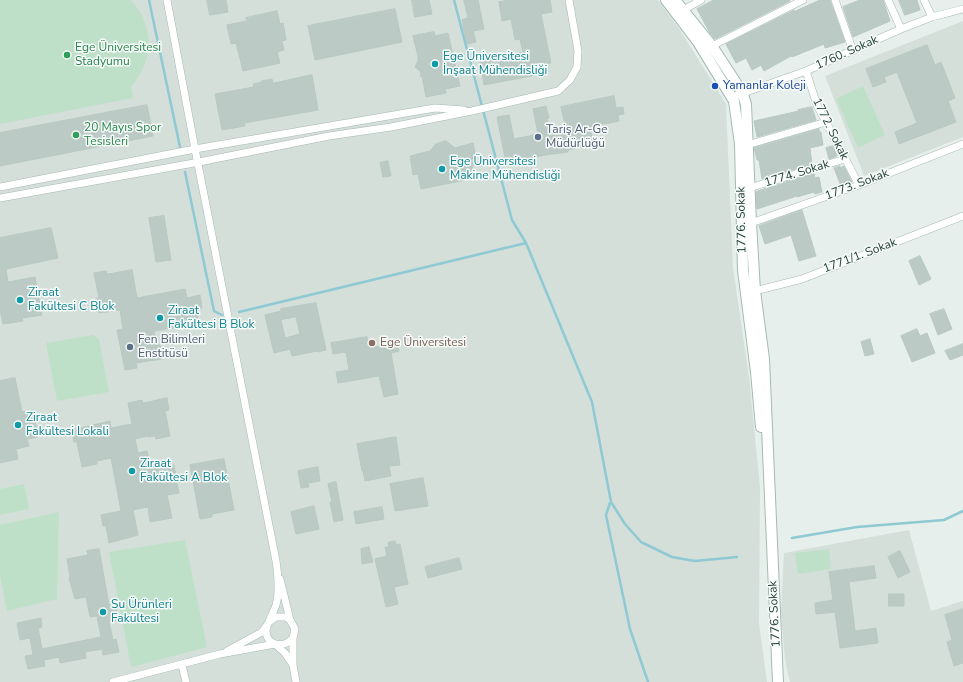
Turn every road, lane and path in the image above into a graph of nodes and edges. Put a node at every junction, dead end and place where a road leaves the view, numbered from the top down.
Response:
1 (167, 0) edge
2 (569, 0) edge
3 (666, 0) edge
4 (675, 0) edge
5 (701, 0) edge
6 (803, 0) edge
7 (835, 0) edge
8 (888, 0) edge
9 (924, 0) edge
10 (963, 9) edge
11 (680, 13) junction
12 (932, 17) junction
13 (901, 29) junction
14 (712, 46) junction
15 (853, 51) junction
16 (806, 71) junction
17 (742, 92) junction
18 (732, 97) junction
19 (478, 110) junction
20 (376, 118) junction
21 (826, 122) junction
22 (327, 126) junction
23 (377, 128) junction
24 (329, 136) junction
25 (963, 144) edge
26 (748, 145) junction
27 (195, 149) junction
28 (846, 159) junction
29 (198, 162) junction
30 (859, 185) junction
31 (0, 187) edge
32 (749, 188) junction
33 (0, 198) edge
34 (963, 216) edge
35 (750, 224) junction
36 (755, 291) junction
37 (766, 460) junction
38 (277, 567) junction
39 (290, 620) junction
40 (270, 621) junction
41 (293, 638) junction
42 (275, 644) junction
43 (220, 654) junction
44 (182, 665) junction
45 (293, 665) junction
46 (114, 682) edge
47 (186, 682) edge
48 (296, 682) edge
49 (778, 682) edge

1 - 27 street
2 - 19 street
3 - 11 street, 1776. Sokak
4 - 11 street, 1776. Sokak
5 - 11 street
6 - 14 street
7 - 15 street
8 - 13 street
9 - 12 street
10 - 12 street, 1760. Sokak
11 - 14 street, 1776. Sokak
11 - 18 street, 1776. Sokak
12 - 13 street, 1760. Sokak
13 - 15 street, 1760. Sokak
14 - 17 street, 1776. Sokak
15 - 16 street, 1760. Sokak
16 - 17 street, 1760. Sokak
16 - 21 street, 1772. Sokak
17 - 18 street, 1760. Sokak
17 - 26 street, 1776. Sokak
18 - 37 street, 1776. Sokak
19 - 20 street
19 - 23 street
20 - 22 street
20 - 23 street
21 - 26 street
21 - 28 street, 1772. Sokak
22 - 24 street
22 - 27 street
23 - 24 street
24 - 29 street
25 - 30 street, 1773. Sokak
26 - 32 street, 1776. Sokak
27 - 29 street
27 - 31 street
28 - 30 street, 1772. Sokak
28 - 32 street, 1774. Sokak
29 - 33 street
29 - 38 street
30 - 35 street, 1773. Sokak
32 - 35 street, 1776. Sokak
34 - 36 street, 1771/1. Sokak
35 - 36 street, 1776. Sokak
36 - 37 street, 1776. Sokak
37 - 49 street, 1776. Sokak
38 - 39 street
38 - 40 street
39 - 40 street
39 - 41 street
40 - 42 street
40 - 43 street
41 - 42 street
41 - 45 street
42 - 43 street
42 - 45 street
43 - 44 street
44 - 46 street
44 - 47 street
45 - 48 street

